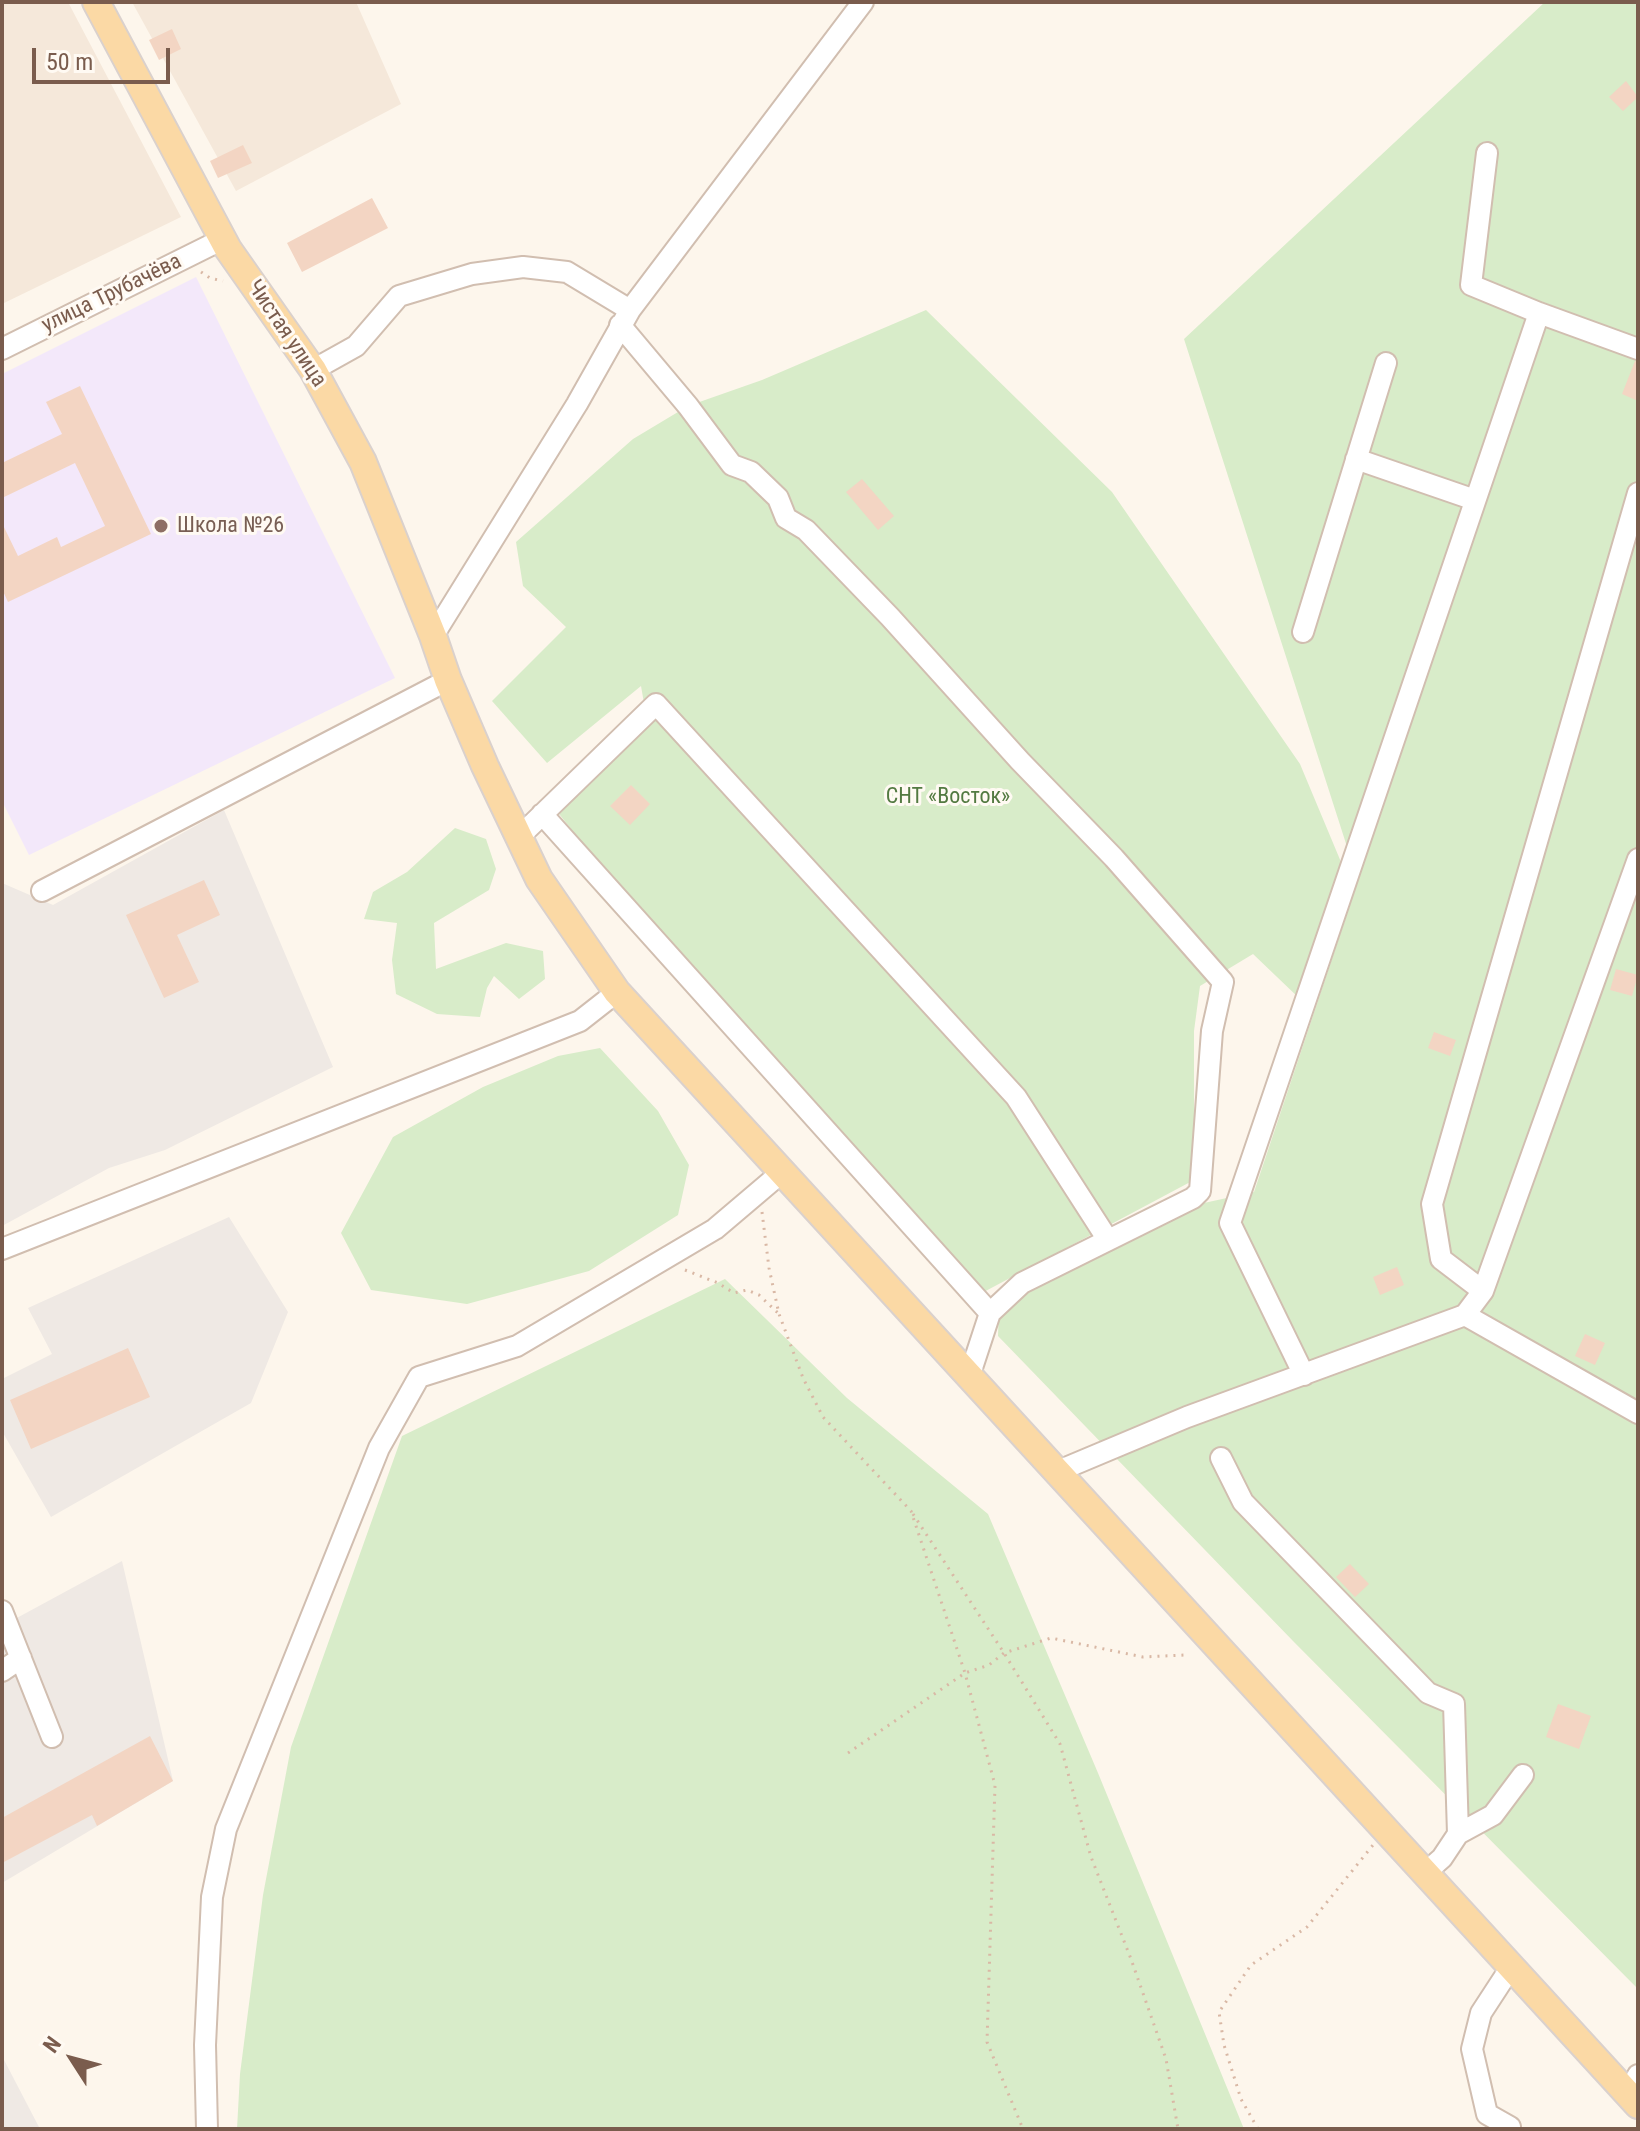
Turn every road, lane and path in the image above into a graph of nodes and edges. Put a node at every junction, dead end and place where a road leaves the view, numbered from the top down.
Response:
1 (96, 2) edge
2 (863, 2) edge
3 (1487, 153) dead end
4 (223, 239) junction
5 (1539, 313) junction
6 (625, 317) junction
7 (2, 349) edge
8 (1638, 349) edge
9 (1386, 363) dead end
10 (313, 370) junction
11 (1356, 459) junction
12 (1638, 493) edge
13 (1475, 500) junction
14 (1303, 632) dead end
15 (433, 636) junction
16 (448, 680) junction
17 (542, 814) junction
18 (519, 837) junction
19 (1638, 859) edge
20 (42, 891) dead end
21 (617, 992) junction
22 (781, 1173) junction
23 (759, 1193) junction
24 (1108, 1240) junction
25 (2, 1249) edge
26 (672, 1256) junction
27 (1483, 1291) junction
28 (990, 1313) junction
29 (779, 1314) junction
30 (1465, 1315) junction
31 (1304, 1375) junction
32 (969, 1377) junction
33 (1638, 1413) edge
34 (1221, 1458) dead end
35 (1056, 1472) junction
36 (911, 1511) junction
37 (2, 1611) edge
38 (1004, 1653) junction
39 (1185, 1655) dead end
40 (21, 1658) junction
41 (2, 1671) edge
42 (965, 1673) junction
43 (52, 1737) dead end
44 (848, 1753) dead end
45 (1523, 1775) dead end
46 (1385, 1830) junction
47 (1458, 1834) junction
48 (1425, 1873) junction
49 (1511, 1967) junction
50 (1635, 2091) edge
51 (1510, 2127) edge
52 (207, 2129) edge
53 (1023, 2129) edge
54 (1178, 2129) edge
55 (1258, 2129) edge

1 - 4 main road, Чистая улица
2 - 6 street
3 - 5 street
4 - 7 street, улица Трубачёва
4 - 10 main road, Чистая улица
5 - 8 street
5 - 13 street
6 - 10 street
6 - 15 street
6 - 24 street
9 - 11 street
10 - 15 main road, Чистая улица
11 - 13 street
11 - 14 street
12 - 27 street
13 - 31 street
15 - 16 main road, Чистая улица
16 - 18 main road, Чистая улица
16 - 20 street
17 - 18 street
17 - 24 street
17 - 28 street
18 - 21 main road, Чистая улица
19 - 27 street
21 - 22 main road, Чистая улица
21 - 25 street
22 - 23 street
22 - 32 main road, Чистая улица
23 - 26 street
23 - 29 path
24 - 28 street
26 - 29 path
26 - 52 street
27 - 30 street
28 - 32 street
29 - 36 path
30 - 31 street
30 - 33 street
31 - 35 street
32 - 35 main road, Чистая улица
34 - 47 street
35 - 46 main road, Чистая улица
36 - 38 path
36 - 42 path
37 - 40 street
38 - 39 path
38 - 42 path
38 - 54 path
40 - 41 street
40 - 43 street
42 - 44 path
42 - 53 path
45 - 47 street
46 - 48 main road, Чистая улица
46 - 55 path
47 - 48 street
48 - 49 main road, Чистая улица
49 - 50 main road, Чистая улица
49 - 51 street

